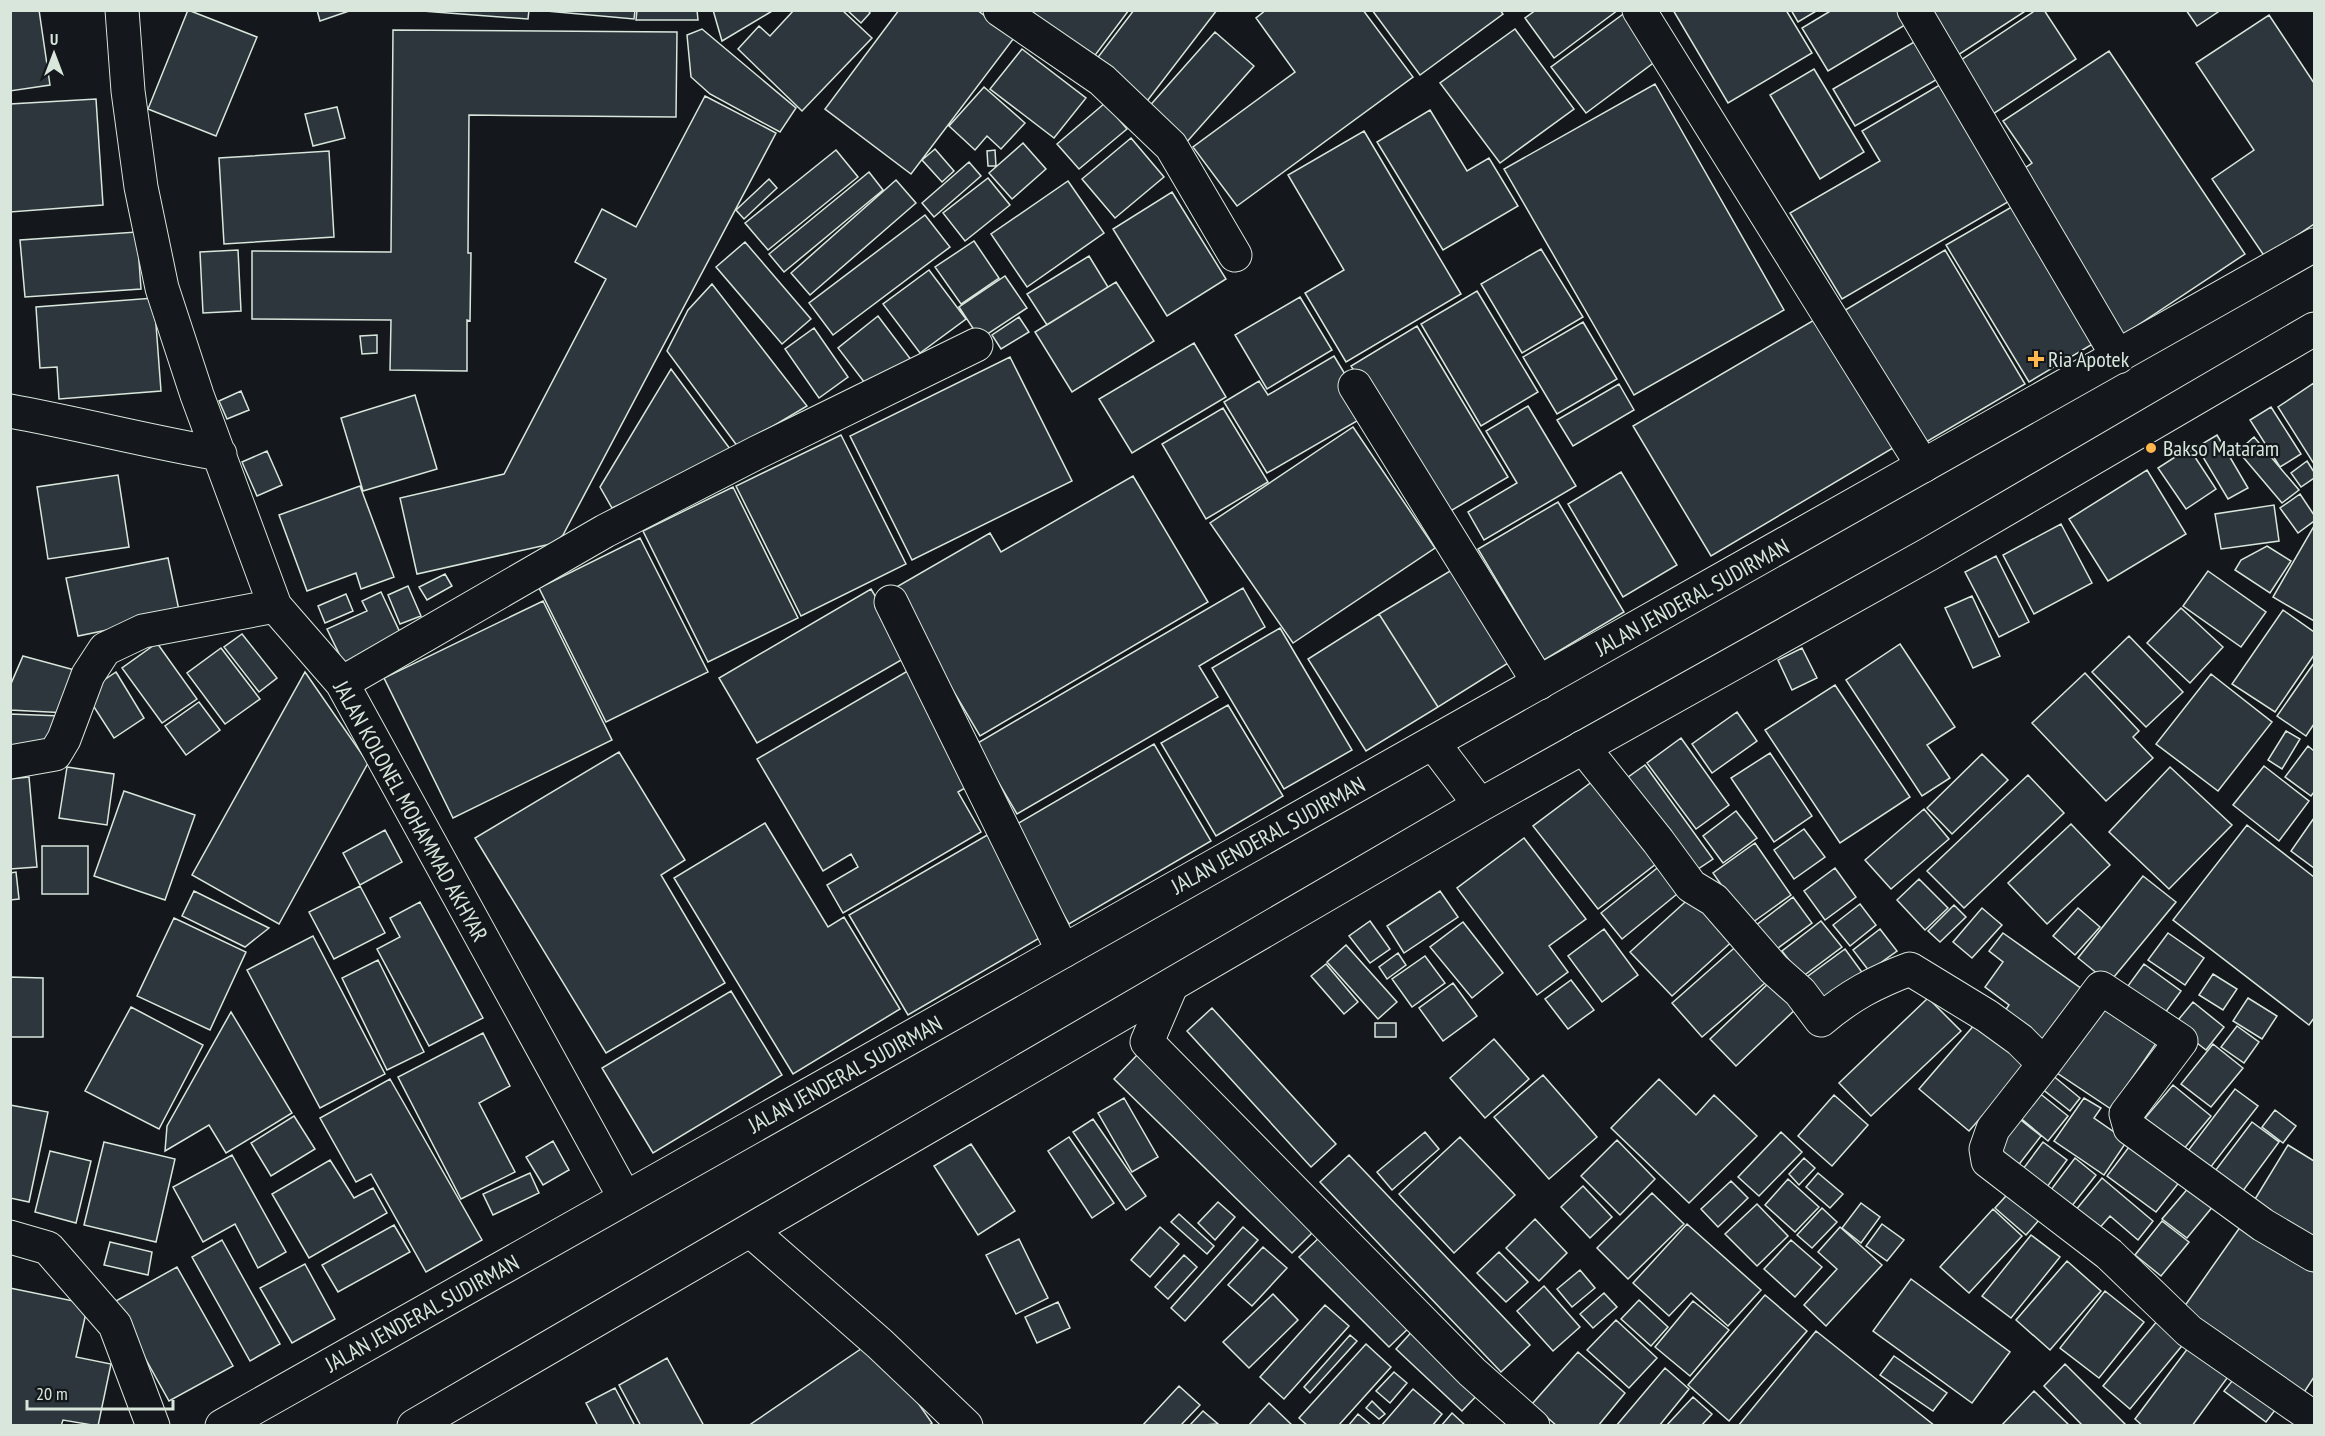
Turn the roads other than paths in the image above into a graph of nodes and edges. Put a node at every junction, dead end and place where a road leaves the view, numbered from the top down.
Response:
1 (122, 10) edge
2 (1000, 10) edge
3 (1639, 10) edge
4 (1914, 10) edge
5 (2314, 245) edge
6 (1234, 255) dead end
7 (2314, 329) edge
8 (976, 345) dead end
9 (2118, 357) junction
10 (1355, 386) dead end
11 (10, 411) edge
12 (220, 454) junction
13 (1923, 466) junction
14 (891, 602) dead end
15 (275, 606) junction
16 (342, 683) junction
17 (1539, 683) junction
18 (1433, 742) junction
19 (1582, 747) junction
20 (10, 762) edge
21 (1480, 805) junction
22 (1063, 951) junction
23 (1171, 986) junction
24 (2044, 1064) junction
25 (625, 1198) junction
26 (750, 1231) junction
27 (10, 1237) edge
28 (2314, 1256) edge
29 (2314, 1418) edge
30 (153, 1425) edge
31 (222, 1425) edge
32 (414, 1425) edge
33 (966, 1425) edge
34 (1533, 1425) edge

1 - 12 street, JALAN KOLONEL MOHAMMAD AKHYAR
2 - 6 street
3 - 13 street
4 - 9 street
5 - 9 street, JALAN JENDERAL SUDIRMAN
7 - 19 street
8 - 16 street
9 - 13 street, JALAN JENDERAL SUDIRMAN
10 - 17 street
11 - 12 street
12 - 15 street, JALAN KOLONEL MOHAMMAD AKHYAR
13 - 17 street, JALAN JENDERAL SUDIRMAN
14 - 22 street
15 - 16 street, JALAN KOLONEL MOHAMMAD AKHYAR
15 - 20 street
16 - 25 street, JALAN KOLONEL MOHAMMAD AKHYAR
17 - 18 street, JALAN JENDERAL SUDIRMAN
18 - 21 street
18 - 22 street, JALAN JENDERAL SUDIRMAN
19 - 21 street
19 - 24 street
21 - 23 street
22 - 25 street, JALAN JENDERAL SUDIRMAN
23 - 26 street
23 - 34 street
24 - 28 street
24 - 29 street
25 - 31 street, JALAN JENDERAL SUDIRMAN
26 - 32 street
26 - 33 street
27 - 30 street

